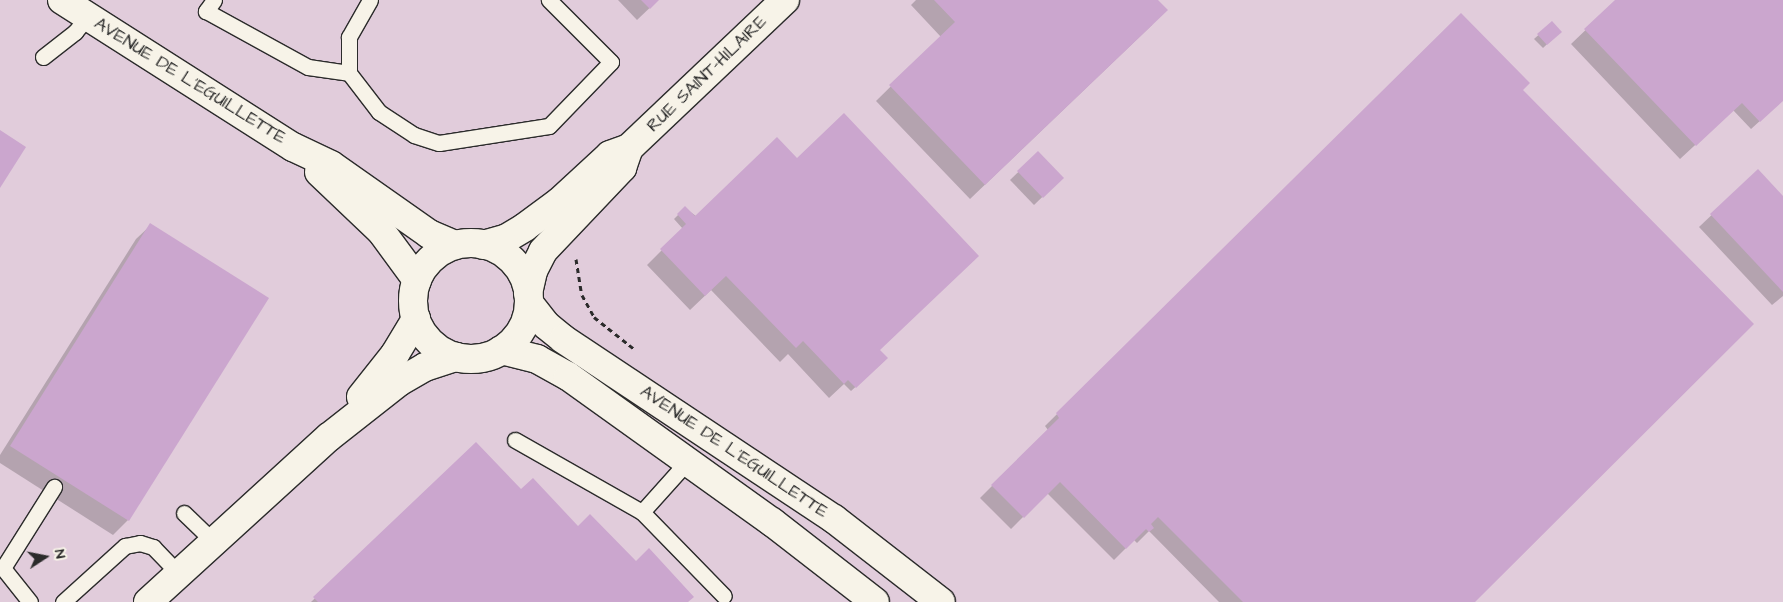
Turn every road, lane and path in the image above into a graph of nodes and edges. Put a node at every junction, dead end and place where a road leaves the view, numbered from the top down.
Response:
1 (62, 0) edge
2 (214, 0) edge
3 (370, 0) edge
4 (549, 0) edge
5 (785, 0) edge
6 (88, 16) junction
7 (43, 57) dead end
8 (348, 73) junction
9 (293, 147) junction
10 (629, 148) junction
11 (455, 245) junction
12 (483, 245) junction
13 (417, 280) junction
14 (528, 298) junction
15 (416, 318) junction
16 (501, 350) junction
17 (456, 357) junction
18 (329, 437) junction
19 (516, 440) dead end
20 (686, 463) junction
21 (54, 487) dead end
22 (642, 512) junction
23 (184, 513) dead end
24 (214, 542) junction
25 (179, 574) junction
26 (724, 596) dead end
27 (30, 602) edge
28 (63, 602) edge
29 (148, 602) edge
30 (875, 602) edge
31 (941, 602) edge

1 - 6 street, AVENUE DE L'EGUILLETTE
2 - 8 lane
3 - 8 lane
4 - 8 lane
5 - 10 street, RUE SAINT-HILAIRE
6 - 7 lane
6 - 9 street, AVENUE DE L'EGUILLETTE
9 - 11 street, AVENUE DE L'EGUILLETTE
9 - 13 street, AVENUE DE L'EGUILLETTE
10 - 12 street, RUE SAINT-HILAIRE
10 - 14 street, RUE SAINT-HILAIRE
11 - 12 street
11 - 13 street
12 - 14 street
13 - 15 street
14 - 16 street
14 - 31 street, AVENUE DE L'EGUILLETTE
15 - 17 street
15 - 18 street
16 - 17 street
16 - 20 street, AVENUE DE L'EGUILLETTE
17 - 18 street
18 - 24 street
19 - 22 lane
20 - 22 lane
20 - 30 street, AVENUE DE L'EGUILLETTE
21 - 27 lane
22 - 26 lane
23 - 24 lane
24 - 25 street
25 - 28 lane
25 - 29 street

